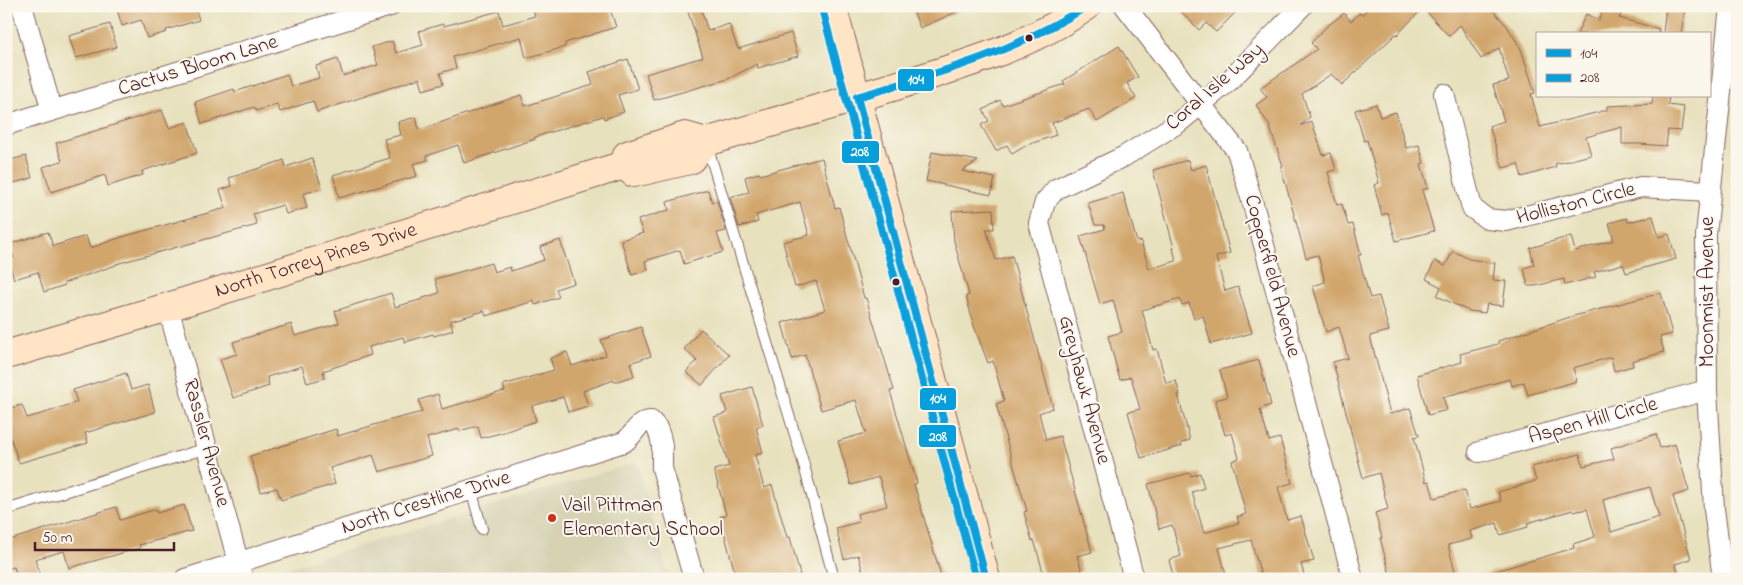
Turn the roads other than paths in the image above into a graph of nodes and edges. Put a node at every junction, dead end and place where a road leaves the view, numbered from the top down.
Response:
1 (22, 6) edge
2 (390, 6) edge
3 (832, 6) edge
4 (1087, 6) edge
5 (1125, 6) edge
6 (1302, 6) edge
7 (1730, 6) edge
8 (1444, 94) dead end
9 (857, 98) junction
10 (1202, 103) junction
11 (52, 112) junction
12 (6, 125) edge
13 (706, 142) junction
14 (1709, 191) junction
15 (1045, 202) joint
16 (168, 307) junction
17 (6, 355) edge
18 (1707, 390) junction
19 (208, 448) junction
20 (1479, 452) dead end
21 (471, 489) junction
22 (6, 510) edge
23 (482, 529) dead end
24 (240, 570) edge
25 (185, 579) edge
26 (694, 579) edge
27 (834, 579) edge
28 (986, 579) edge
29 (1134, 579) edge
30 (1353, 579) edge
31 (1723, 579) edge

1 - 11 street
2 - 11 street, Cactus Bloom Lane
3 - 9 main road
4 - 9 main road, North Torrey Pines Drive
5 - 10 street, Copperfield Avenue
6 - 10 street, Coral Isle Way
7 - 14 street, Moonmist Avenue
8 - 14 street, Holliston Circle
9 - 13 main road, North Torrey Pines Drive
9 - 28 main road
10 - 15 street, Coral Isle Way
10 - 30 street, Copperfield Avenue
11 - 12 street, Cactus Bloom Lane
13 - 16 main road, North Torrey Pines Drive
13 - 27 lane
14 - 18 street, Moonmist Avenue
15 - 29 street, Greyhawk Avenue
16 - 17 main road, North Torrey Pines Drive
16 - 19 street, Rassler Avenue
18 - 20 street, Aspen Hill Circle
18 - 31 street, Moonmist Avenue
19 - 22 lane
19 - 24 street, Rassler Avenue
21 - 23 lane
21 - 24 street, North Crestline Drive
21 - 26 street, North Crestline Drive
24 - 25 street, North Crestline Drive

